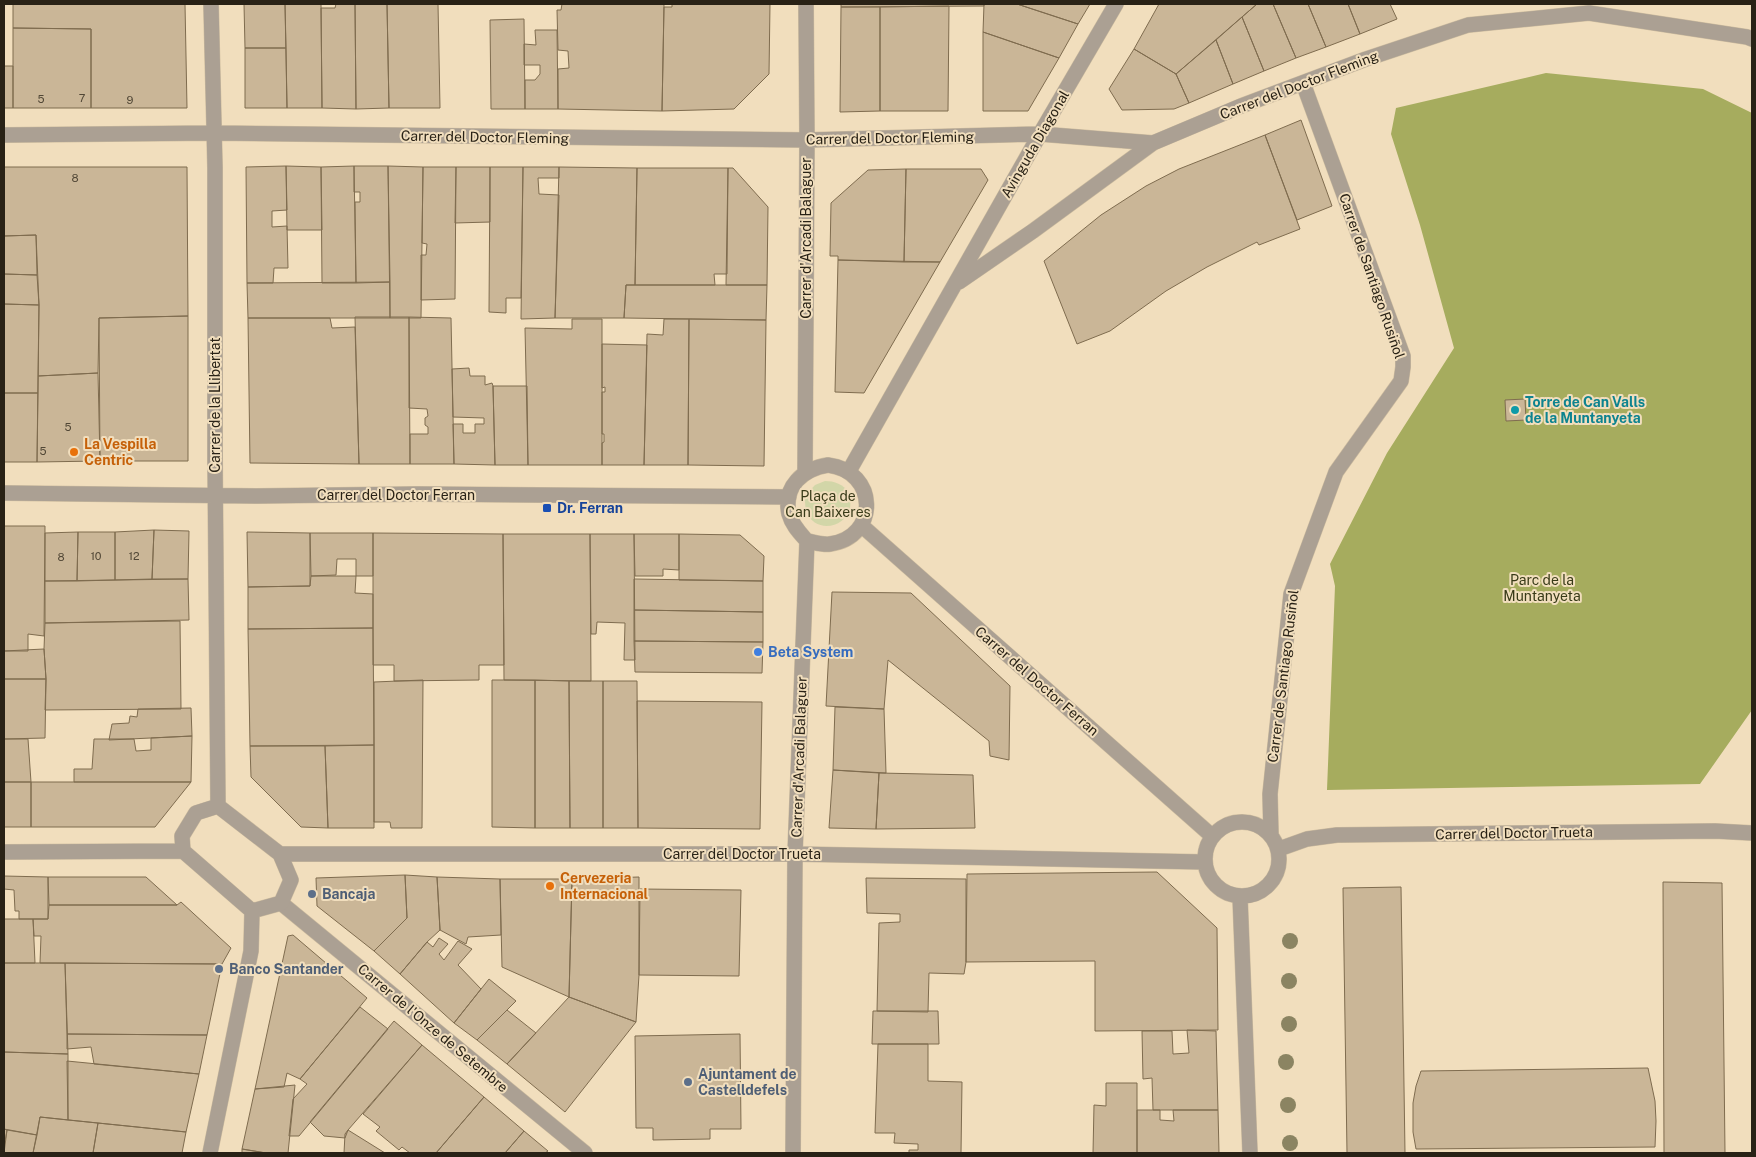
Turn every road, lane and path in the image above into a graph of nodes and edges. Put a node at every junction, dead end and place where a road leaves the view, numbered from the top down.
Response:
1 (211, 4) edge
2 (806, 4) edge
3 (1116, 4) edge
4 (1752, 40) edge
5 (1303, 84) junction
6 (214, 134) junction
7 (1040, 134) junction
8 (4, 135) edge
9 (807, 140) junction
10 (1153, 143) junction
11 (955, 284) junction
12 (849, 471) junction
13 (804, 472) junction
14 (4, 493) edge
15 (215, 496) junction
16 (789, 497) junction
17 (861, 525) junction
18 (806, 541) junction
19 (218, 806) junction
20 (1752, 832) edge
21 (1271, 835) junction
22 (1212, 836) junction
23 (1279, 850) junction
24 (183, 851) junction
25 (4, 852) edge
26 (280, 854) junction
27 (795, 854) junction
28 (1204, 862) junction
29 (1240, 898) junction
30 (282, 903) junction
31 (252, 911) junction
32 (210, 1153) edge
33 (584, 1153) edge
34 (793, 1153) edge
35 (1250, 1153) edge

1 - 6 street, Carrer de la Llibertat
2 - 9 street, Carrer d'Arcadi Balaguer
3 - 7 street, Avinguda Diagonal
4 - 5 street, Carrer del Doctor Fleming
5 - 10 street, Carrer del Doctor Fleming
5 - 21 street, Carrer de Santiago Rusiñol
6 - 8 street, Carrer del Doctor Fleming
6 - 9 street, Carrer del Doctor Fleming
6 - 15 street, Carrer de la Llibertat
7 - 9 street, Carrer del Doctor Fleming
7 - 10 street, Carrer del Doctor Fleming
7 - 11 street, Avinguda Diagonal
9 - 13 street, Carrer d'Arcadi Balaguer
10 - 11 street, Avinguda Diagonal
11 - 12 street, Avinguda Diagonal
12 - 13 street
12 - 17 street
13 - 16 street
14 - 15 street, Carrer del Doctor Ferran
15 - 16 street, Carrer del Doctor Ferran
15 - 19 street, Carrer de la Llibertat
16 - 18 street
17 - 18 street
17 - 22 street, Carrer del Doctor Ferran
18 - 27 street, Carrer d'Arcadi Balaguer
19 - 24 street
19 - 26 street
20 - 23 street, Carrer del Doctor Trueta
21 - 22 street
21 - 23 street
22 - 28 street
23 - 29 street
24 - 25 street
24 - 31 street
26 - 27 street, Carrer del Doctor Trueta
26 - 30 street
27 - 28 street, Carrer del Doctor Trueta
27 - 34 street, Carrer d'Arcadi Balaguer
28 - 29 street
29 - 35 street
30 - 31 street
30 - 33 street, Carrer de l'Onze de Setembre
31 - 32 street

